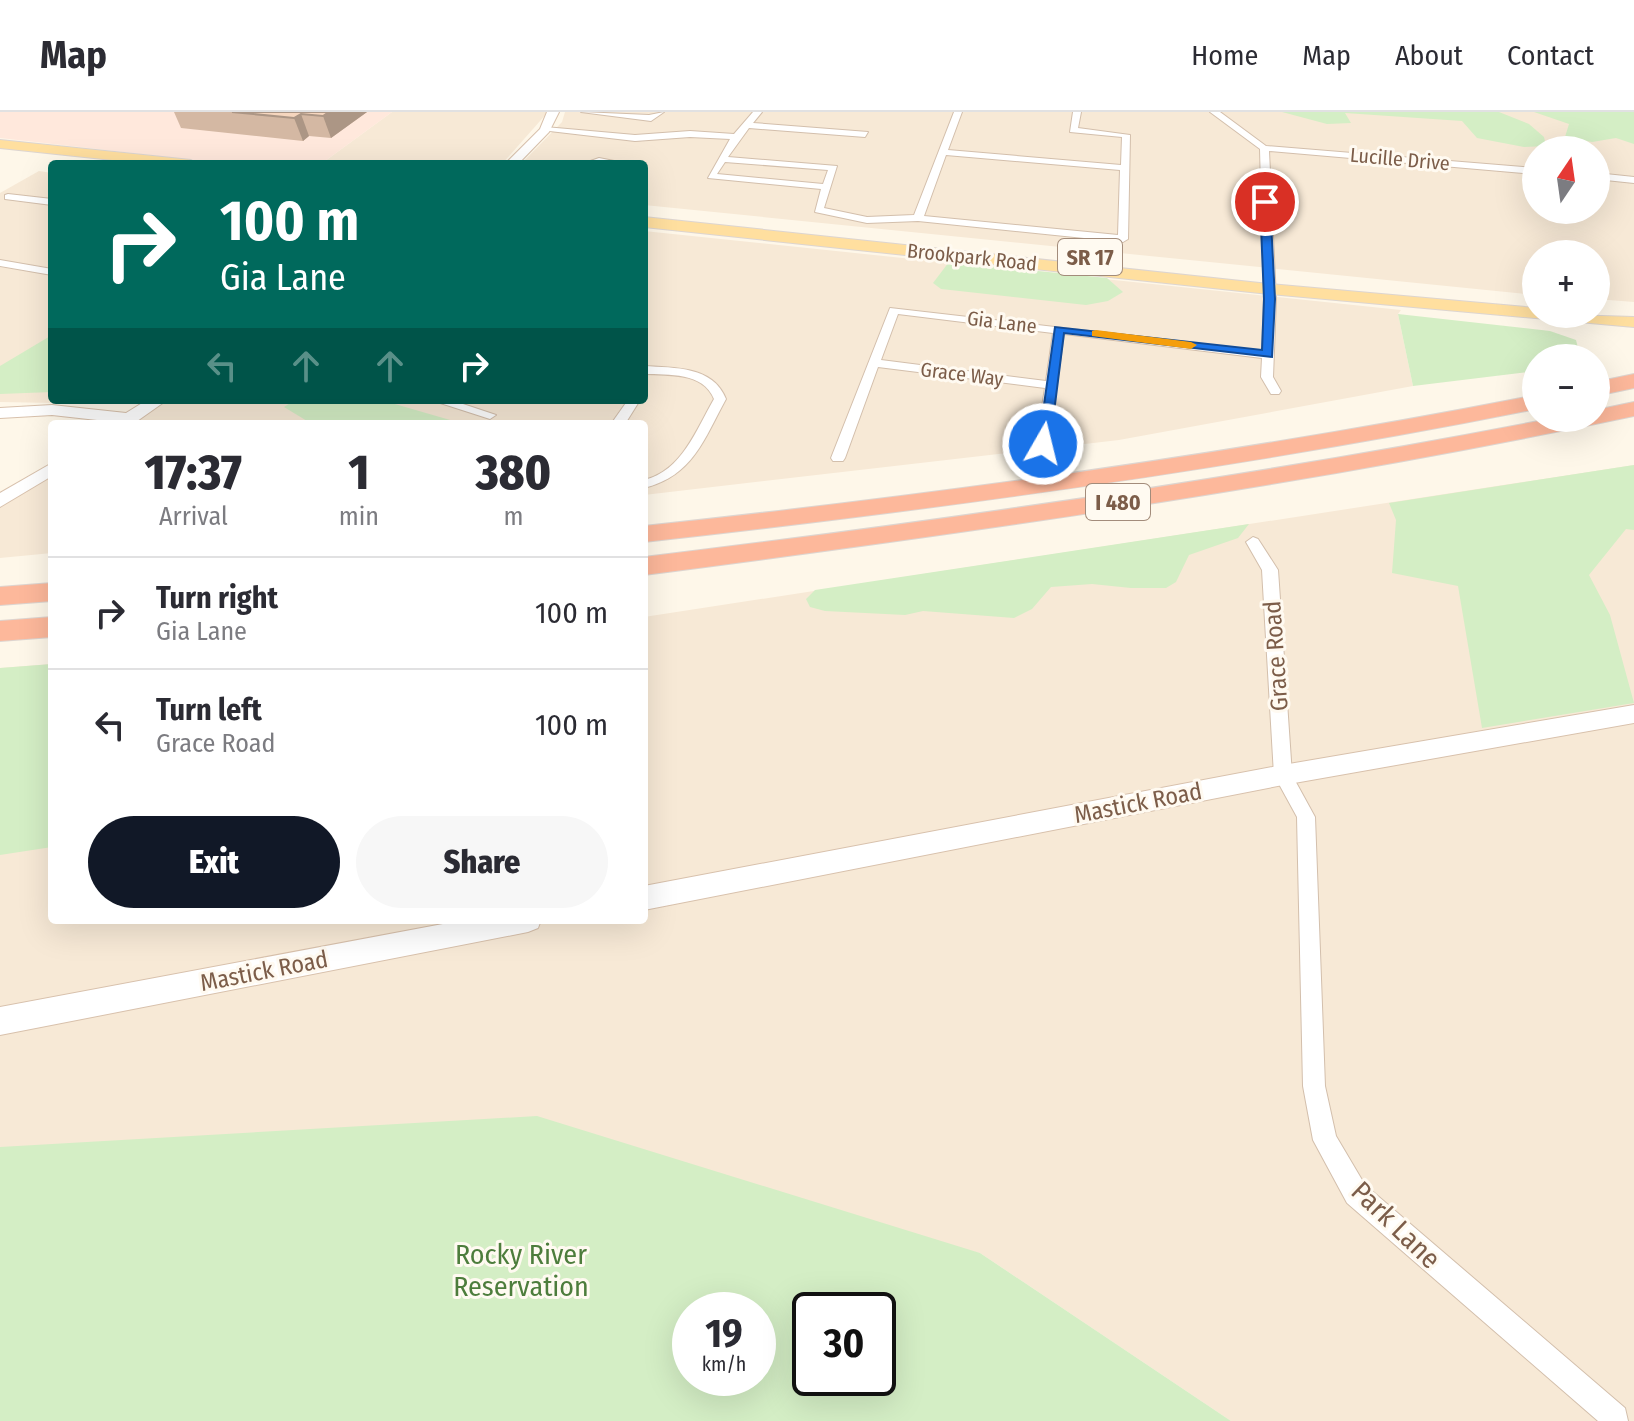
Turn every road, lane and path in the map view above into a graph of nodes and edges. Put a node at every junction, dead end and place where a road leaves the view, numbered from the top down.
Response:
1 (553, 112) edge
2 (585, 112) edge
3 (660, 112) edge
4 (758, 112) edge
5 (958, 112) edge
6 (1077, 112) edge
7 (1214, 112) edge
8 (749, 125) junction
9 (545, 130) junction
10 (865, 134) dead end
11 (736, 137) junction
12 (0, 144) edge
13 (1264, 148) junction
14 (943, 152) junction
15 (0, 155) edge
16 (721, 159) junction
17 (48, 160) edge
18 (153, 160) edge
19 (515, 160) edge
20 (1127, 168) junction
21 (1522, 170) edge
22 (1610, 177) edge
23 (1634, 180) edge
24 (827, 187) junction
25 (8, 197) dead end
26 (48, 202) edge
27 (648, 211) edge
28 (918, 218) junction
29 (648, 222) edge
30 (0, 263) edge
31 (46, 271) edge
32 (1268, 282) junction
33 (1522, 300) edge
34 (1610, 306) edge
35 (1634, 308) edge
36 (1634, 322) edge
37 (1059, 329) junction
38 (1268, 355) junction
39 (874, 363) junction
40 (649, 370) edge
41 (1634, 381) edge
42 (1051, 385) junction
43 (1610, 386) edge
44 (1275, 391) dead end
45 (153, 404) edge
46 (464, 404) edge
47 (1522, 404) edge
48 (1634, 409) edge
49 (0, 412) edge
50 (1610, 414) edge
51 (490, 415) dead end
52 (113, 420) edge
53 (128, 420) edge
54 (1522, 431) edge
55 (1043, 444) dead end
56 (838, 458) dead end
57 (48, 471) edge
58 (648, 483) edge
59 (0, 501) edge
60 (648, 534) edge
61 (1253, 542) dead end
62 (648, 566) edge
63 (48, 592) edge
64 (0, 596) edge
65 (48, 627) edge
66 (0, 631) edge
67 (1634, 714) edge
68 (1283, 775) junction
69 (648, 897) edge
70 (507, 924) edge
71 (0, 1021) edge
72 (1615, 1418) dead end

1 - 9 street
2 - 3 street
4 - 8 street
5 - 14 street
6 - 20 street
7 - 13 street
8 - 10 street
8 - 11 street
9 - 11 street
9 - 19 street
11 - 16 street
12 - 18 main road
13 - 21 street, Lucille Drive
13 - 32 street
14 - 20 street
14 - 28 street
15 - 17 main road
16 - 24 street
16 - 24 street
20 - 28 street
22 - 23 street
24 - 28 street
25 - 26 street
27 - 32 main road, Brookpark Road / SR 17
29 - 32 main road, Brookpark Road / SR 17
30 - 31 street
32 - 33 main road, Brookpark Road / SR 17
32 - 36 main road, Brookpark Road / SR 17
32 - 38 street
34 - 35 main road
37 - 38 street, Gia Lane
37 - 39 street, Gia Lane
37 - 42 street
38 - 44 street
39 - 42 street, Grace Way
39 - 56 street, Gia Lane
40 - 58 street
41 - 43 highway
42 - 55 street
45 - 53 street
46 - 51 street
47 - 60 highway, I 480
48 - 50 highway
49 - 52 street
54 - 62 highway, I 480
57 - 59 street
61 - 68 street, Grace Road
63 - 64 highway
65 - 66 highway
67 - 68 street, Mastick Road
68 - 69 street, Mastick Road
68 - 72 street, Park Lane
70 - 71 street, Mastick Road

